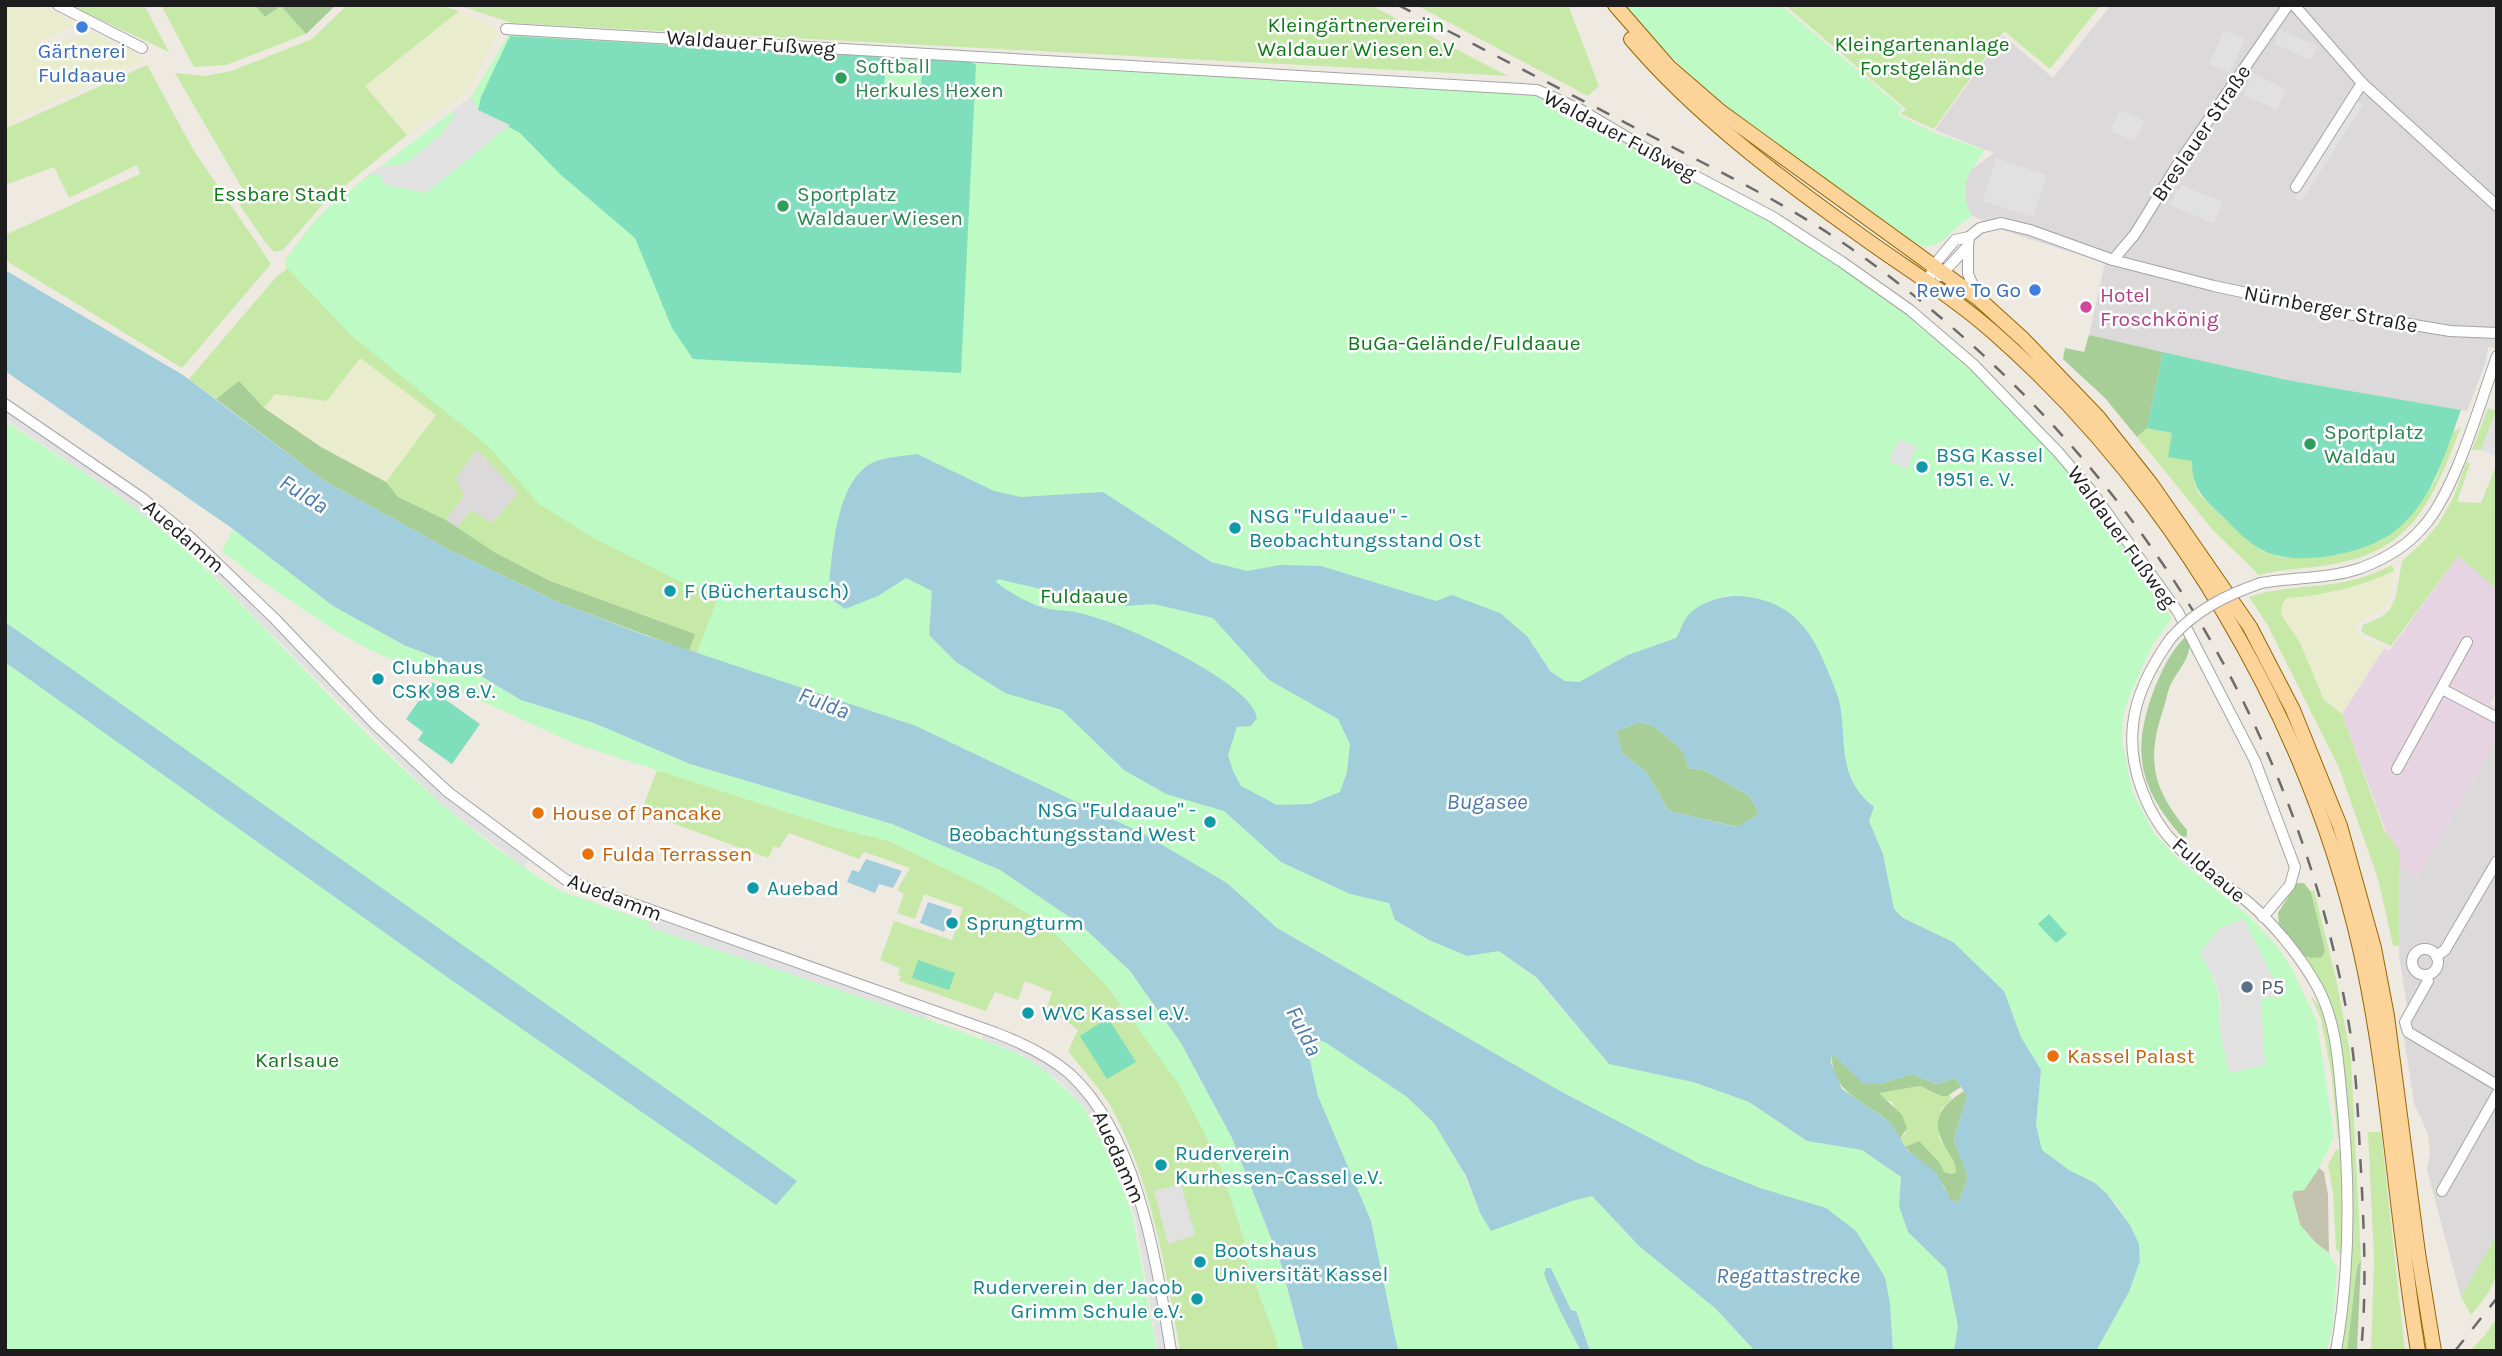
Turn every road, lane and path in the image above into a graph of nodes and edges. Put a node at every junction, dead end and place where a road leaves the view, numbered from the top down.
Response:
1 (58, 5) edge
2 (1602, 5) edge
3 (1615, 5) edge
4 (2288, 5) edge
5 (2294, 5) edge
6 (506, 29) dead end
7 (142, 48) dead end
8 (2362, 83) junction
9 (2296, 187) dead end
10 (2497, 206) edge
11 (1968, 241) junction
12 (2113, 260) junction
13 (1939, 269) junction
14 (1928, 282) junction
15 (1979, 299) junction
16 (2497, 333) edge
17 (2497, 356) edge
18 (5, 404) edge
19 (2467, 642) dead end
20 (2442, 689) junction
21 (2497, 718) edge
22 (2397, 769) dead end
23 (2496, 863) edge
24 (2263, 917) junction
25 (2436, 956) junction
26 (2426, 976) junction
27 (2497, 1085) edge
28 (2497, 1094) edge
29 (2442, 1191) dead end
30 (1171, 1351) edge
31 (2336, 1351) edge
32 (2418, 1351) edge
33 (2434, 1351) edge

1 - 7 street
2 - 14 main road
3 - 13 main road
4 - 12 street, Breslauer Straße
5 - 8 street
6 - 24 street, Waldauer Fußweg
8 - 9 street
8 - 10 street
11 - 12 street, Nürnberger Straße
11 - 13 street, Nürnberger Straße
11 - 15 street
12 - 16 street, Nürnberger Straße
13 - 14 street, Nürnberger Straße
13 - 15 main road
14 - 32 main road
15 - 33 main road
17 - 24 street, Fuldaaue, bridge
18 - 30 street, Auedamm
19 - 20 street
20 - 21 street
20 - 22 street
23 - 25 street
24 - 31 street, Fuldaaue
25 - 26 street
25 - 26 street
26 - 27 street
28 - 29 street

